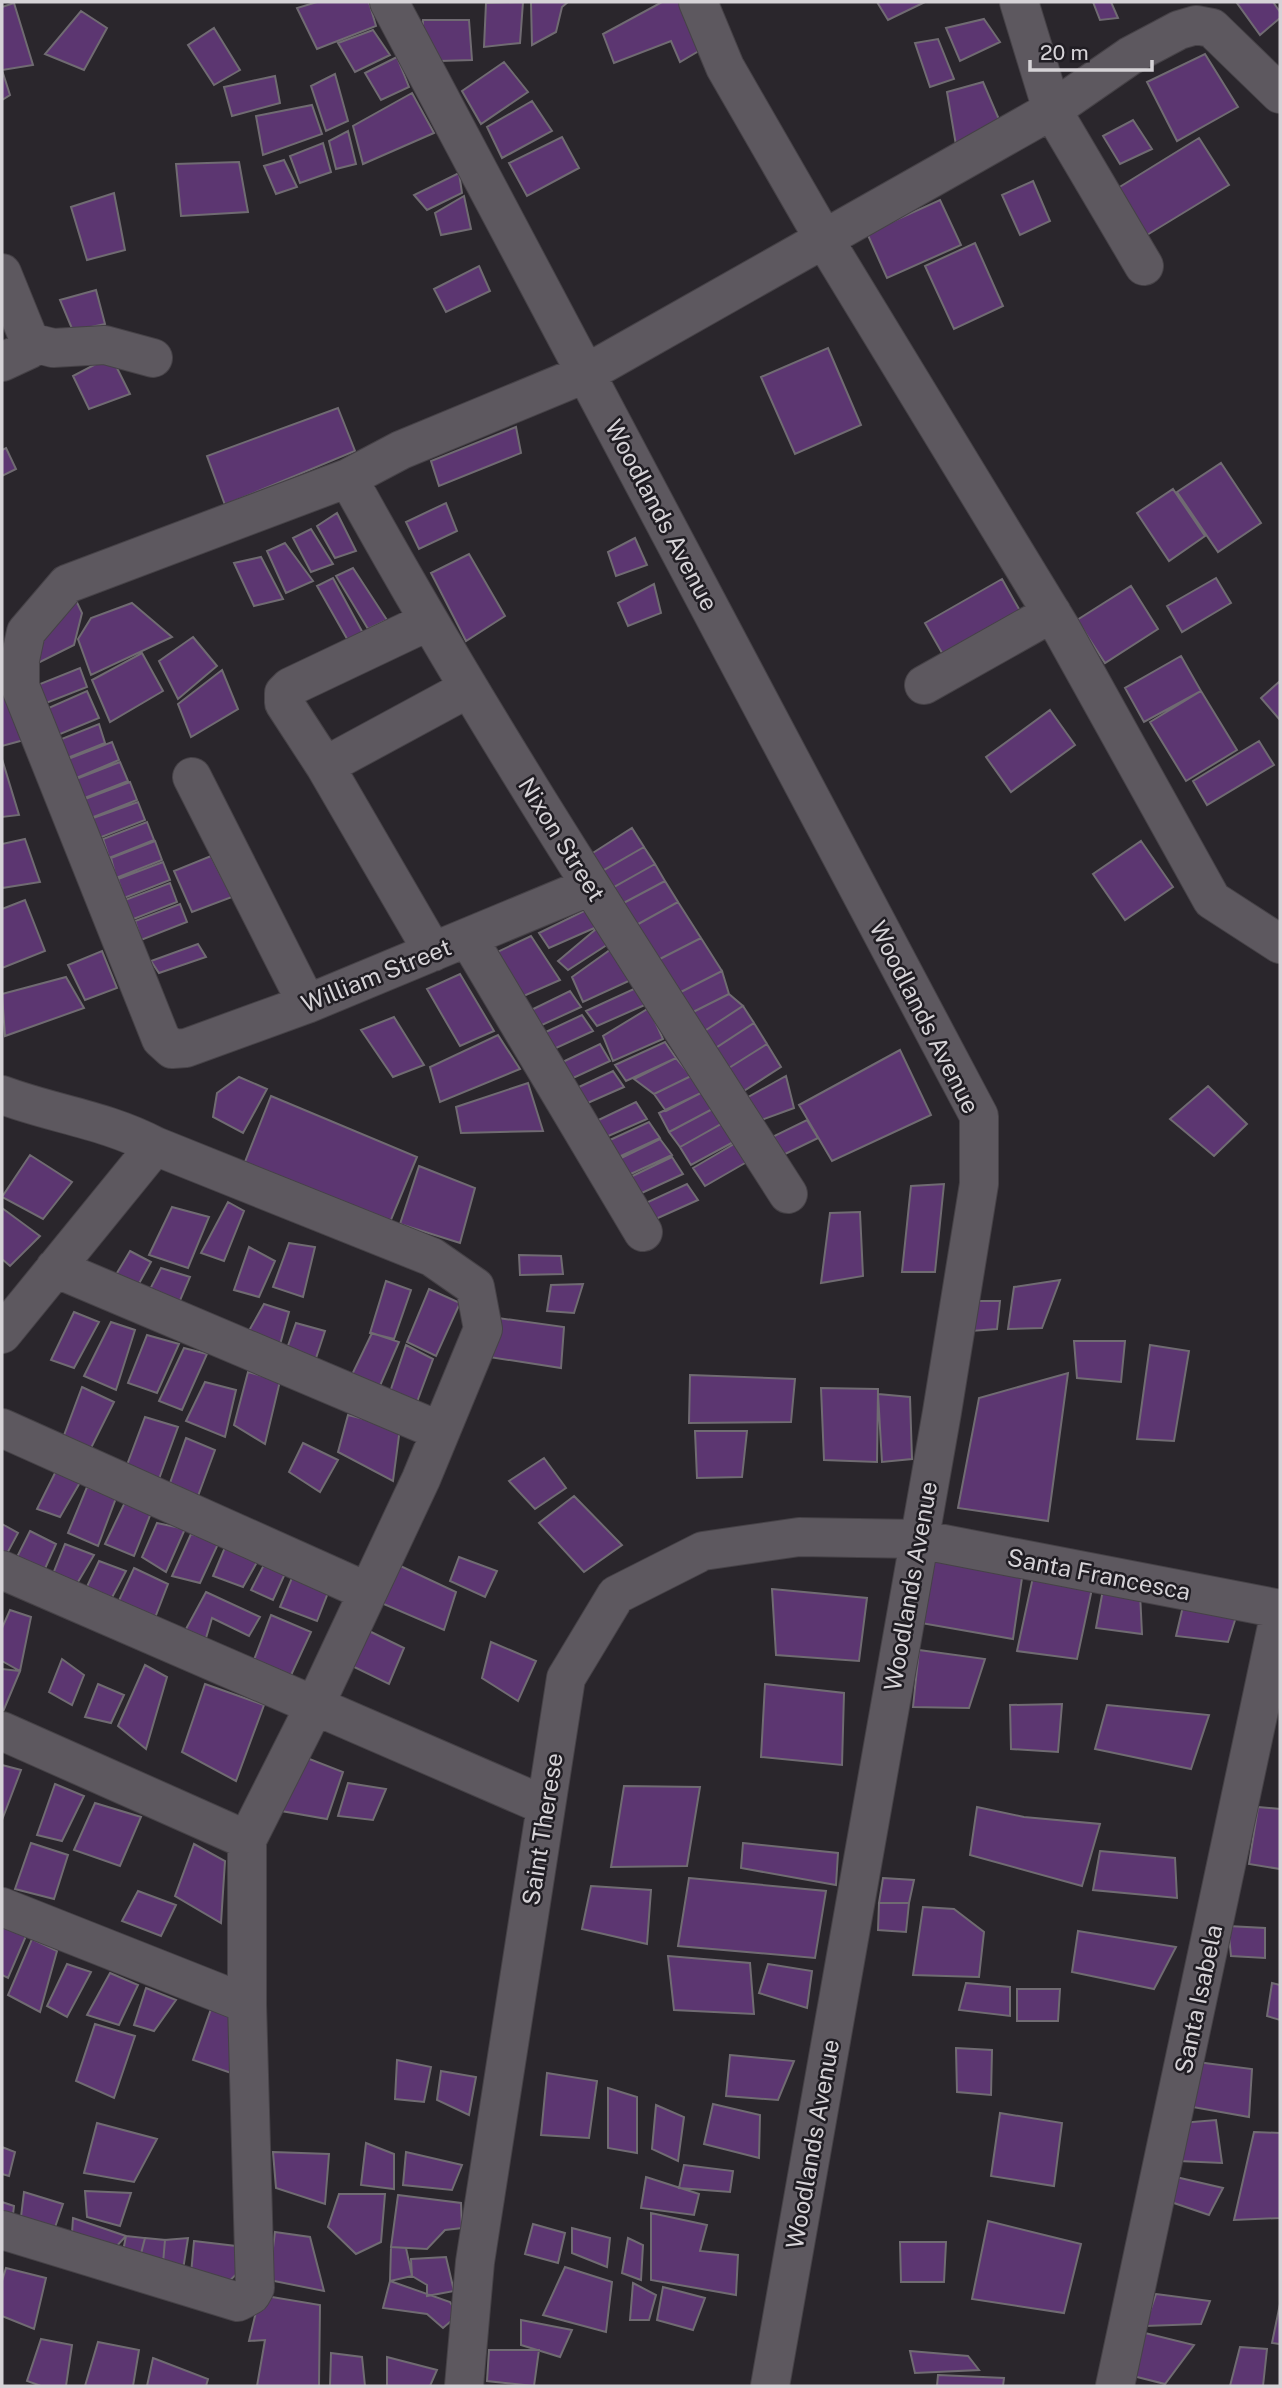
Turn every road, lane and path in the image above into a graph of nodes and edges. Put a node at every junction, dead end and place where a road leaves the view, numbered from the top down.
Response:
1 (389, 2) edge
2 (698, 2) edge
3 (1019, 2) edge
4 (1280, 94) edge
5 (1052, 110) junction
6 (824, 239) junction
7 (1144, 266) dead end
8 (2, 273) edge
9 (16, 352) edge
10 (153, 358) dead end
11 (587, 373) junction
12 (348, 478) junction
13 (1052, 613) junction
14 (427, 622) junction
15 (924, 685) dead end
16 (469, 688) junction
17 (325, 766) junction
18 (192, 777) dead end
19 (591, 886) junction
20 (467, 937) junction
21 (1280, 944) edge
22 (433, 952) junction
23 (307, 1004) junction
24 (2, 1095) edge
25 (155, 1146) junction
26 (788, 1194) dead end
27 (643, 1232) dead end
28 (55, 1268) junction
29 (2, 1334) edge
30 (2, 1428) edge
31 (440, 1431) junction
32 (918, 1539) junction
33 (2, 1570) edge
34 (368, 1592) junction
35 (1280, 1611) edge
36 (314, 1707) junction
37 (2, 1731) edge
38 (546, 1806) junction
39 (247, 1840) junction
40 (2, 1907) edge
41 (247, 2004) junction
42 (2, 2230) edge
43 (464, 2386) edge
44 (769, 2386) edge
45 (1115, 2386) edge

1 - 11 street, Woodlands Avenue
2 - 6 street
3 - 5 street
4 - 5 street
5 - 6 street
5 - 7 street
6 - 11 street
6 - 13 street
8 - 9 street
9 - 10 street
11 - 12 street
11 - 32 street, Woodlands Avenue
12 - 14 street, Nixon Street
12 - 23 street, William Street
13 - 15 street
13 - 21 street
14 - 16 street, Nixon Street
14 - 17 street
16 - 17 street
16 - 19 street, Nixon Street
17 - 22 street
18 - 23 street
19 - 20 street, William Street
19 - 26 street, Nixon Street
20 - 22 street, William Street
20 - 27 street
22 - 23 street, William Street
24 - 25 street
25 - 28 street
25 - 31 street
28 - 29 street
28 - 31 street
30 - 34 street
31 - 34 street
32 - 35 street, Santa Francesca
32 - 38 street, Saint Therese
32 - 44 street, Woodlands Avenue
33 - 36 street
34 - 36 street
35 - 45 street, Santa Isabela
36 - 38 street
36 - 39 street
37 - 39 street
38 - 43 street, Saint Therese
39 - 41 street
40 - 41 street
41 - 42 street

